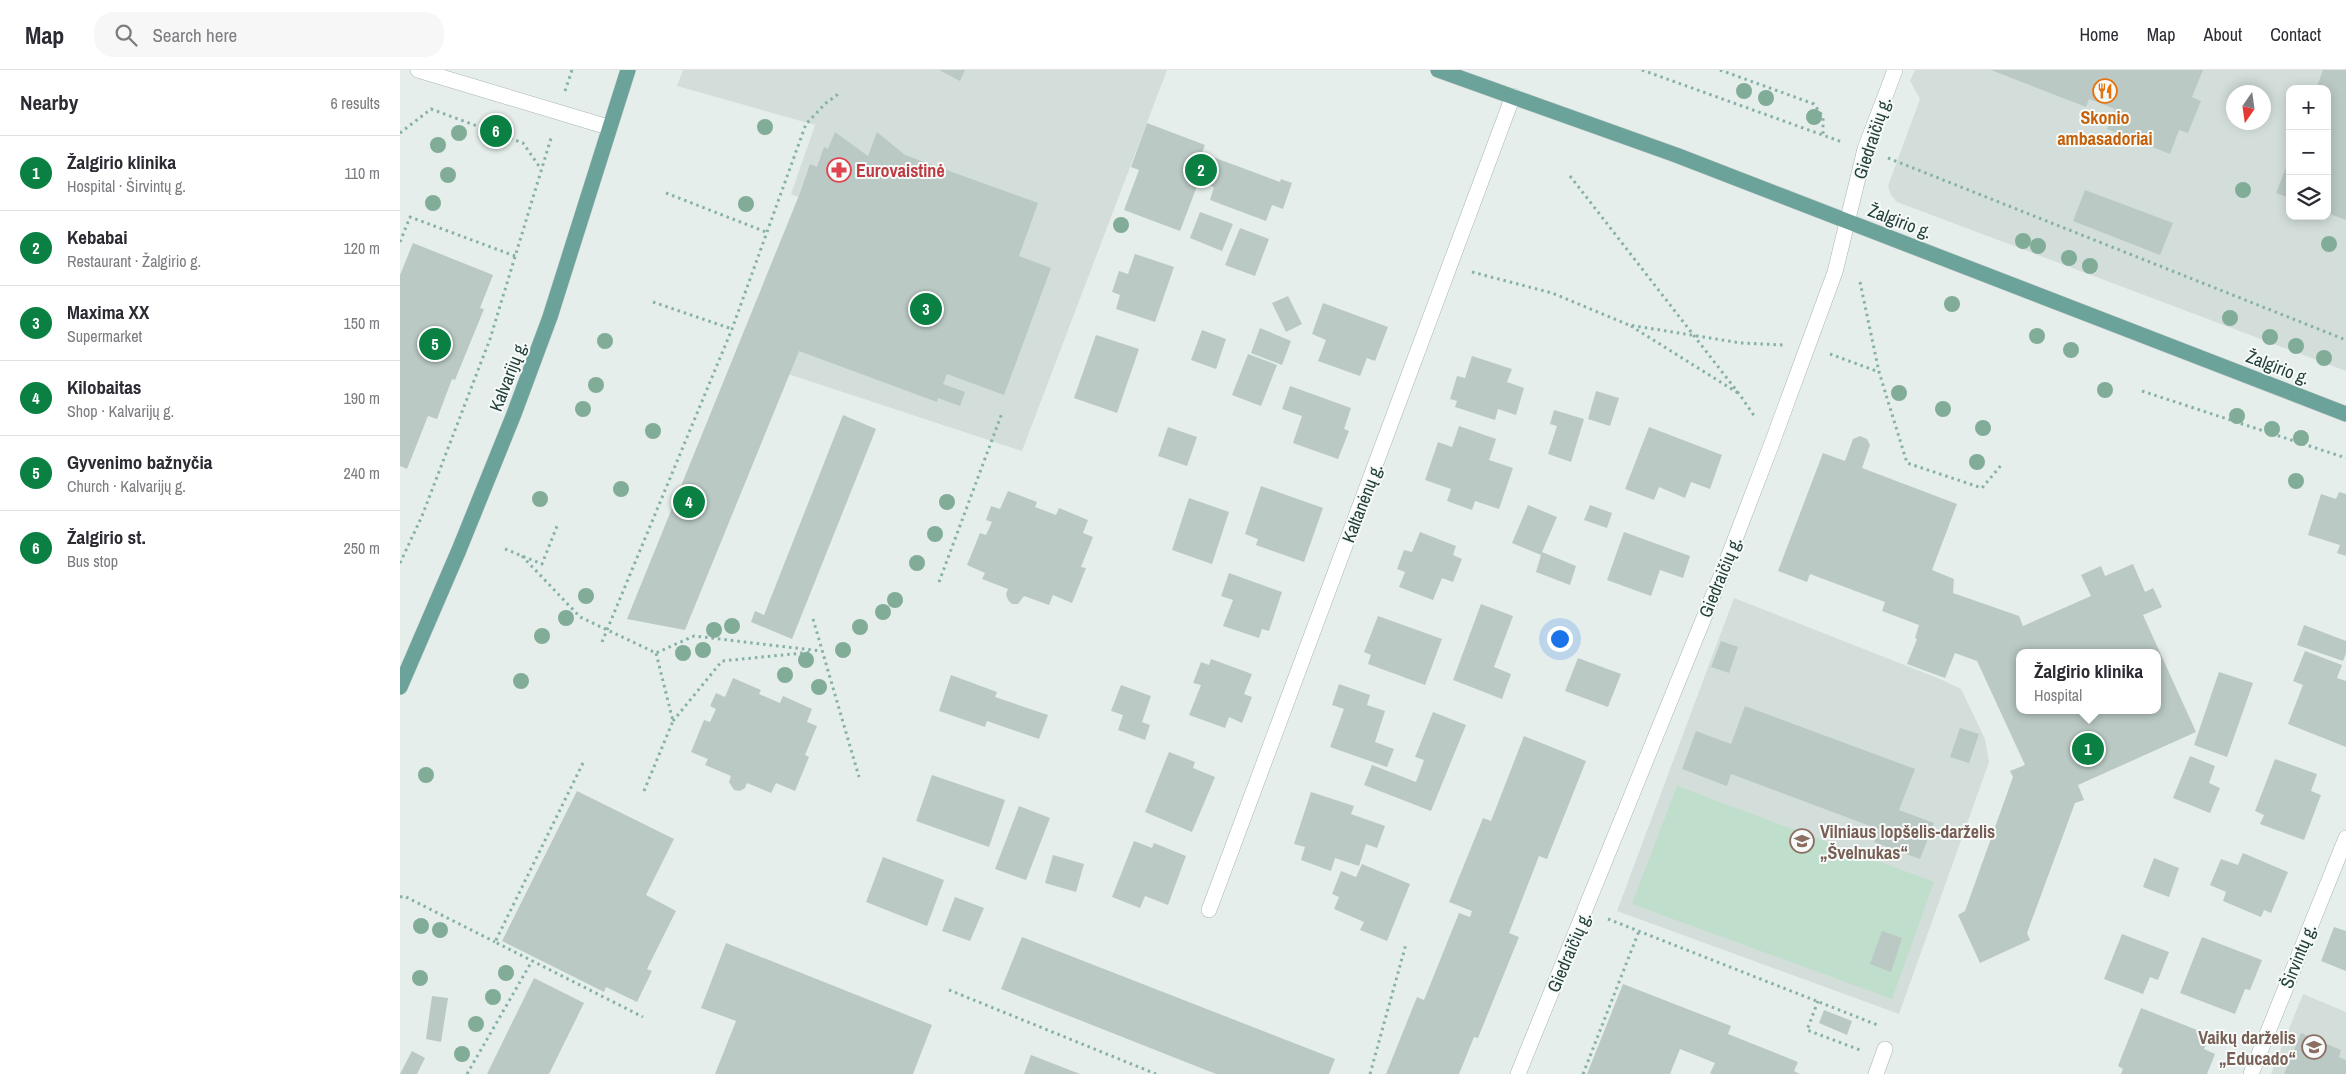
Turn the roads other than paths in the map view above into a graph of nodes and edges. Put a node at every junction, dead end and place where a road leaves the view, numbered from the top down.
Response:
1 (418, 70) edge
2 (628, 70) edge
3 (1438, 70) edge
4 (1895, 70) edge
5 (1513, 96) junction
6 (608, 128) junction
7 (1848, 221) junction
8 (2346, 414) edge
9 (400, 687) edge
10 (2346, 838) edge
11 (1209, 910) dead end
12 (1879, 1054) road end
13 (1518, 1074) edge
14 (1876, 1074) edge
15 (2251, 1074) edge

1 - 6 street
2 - 6 main road, Kalvarijų g.
3 - 5 main road, Žalgirio g.
4 - 7 street, Giedraičių g.
5 - 7 main road, Žalgirio g.
5 - 11 street, Kaltanėnų g.
6 - 9 main road, Kalvarijų g.
7 - 8 main road, Žalgirio g.
7 - 13 street, Giedraičių g.
10 - 15 street, Širvintų g.
12 - 14 street

